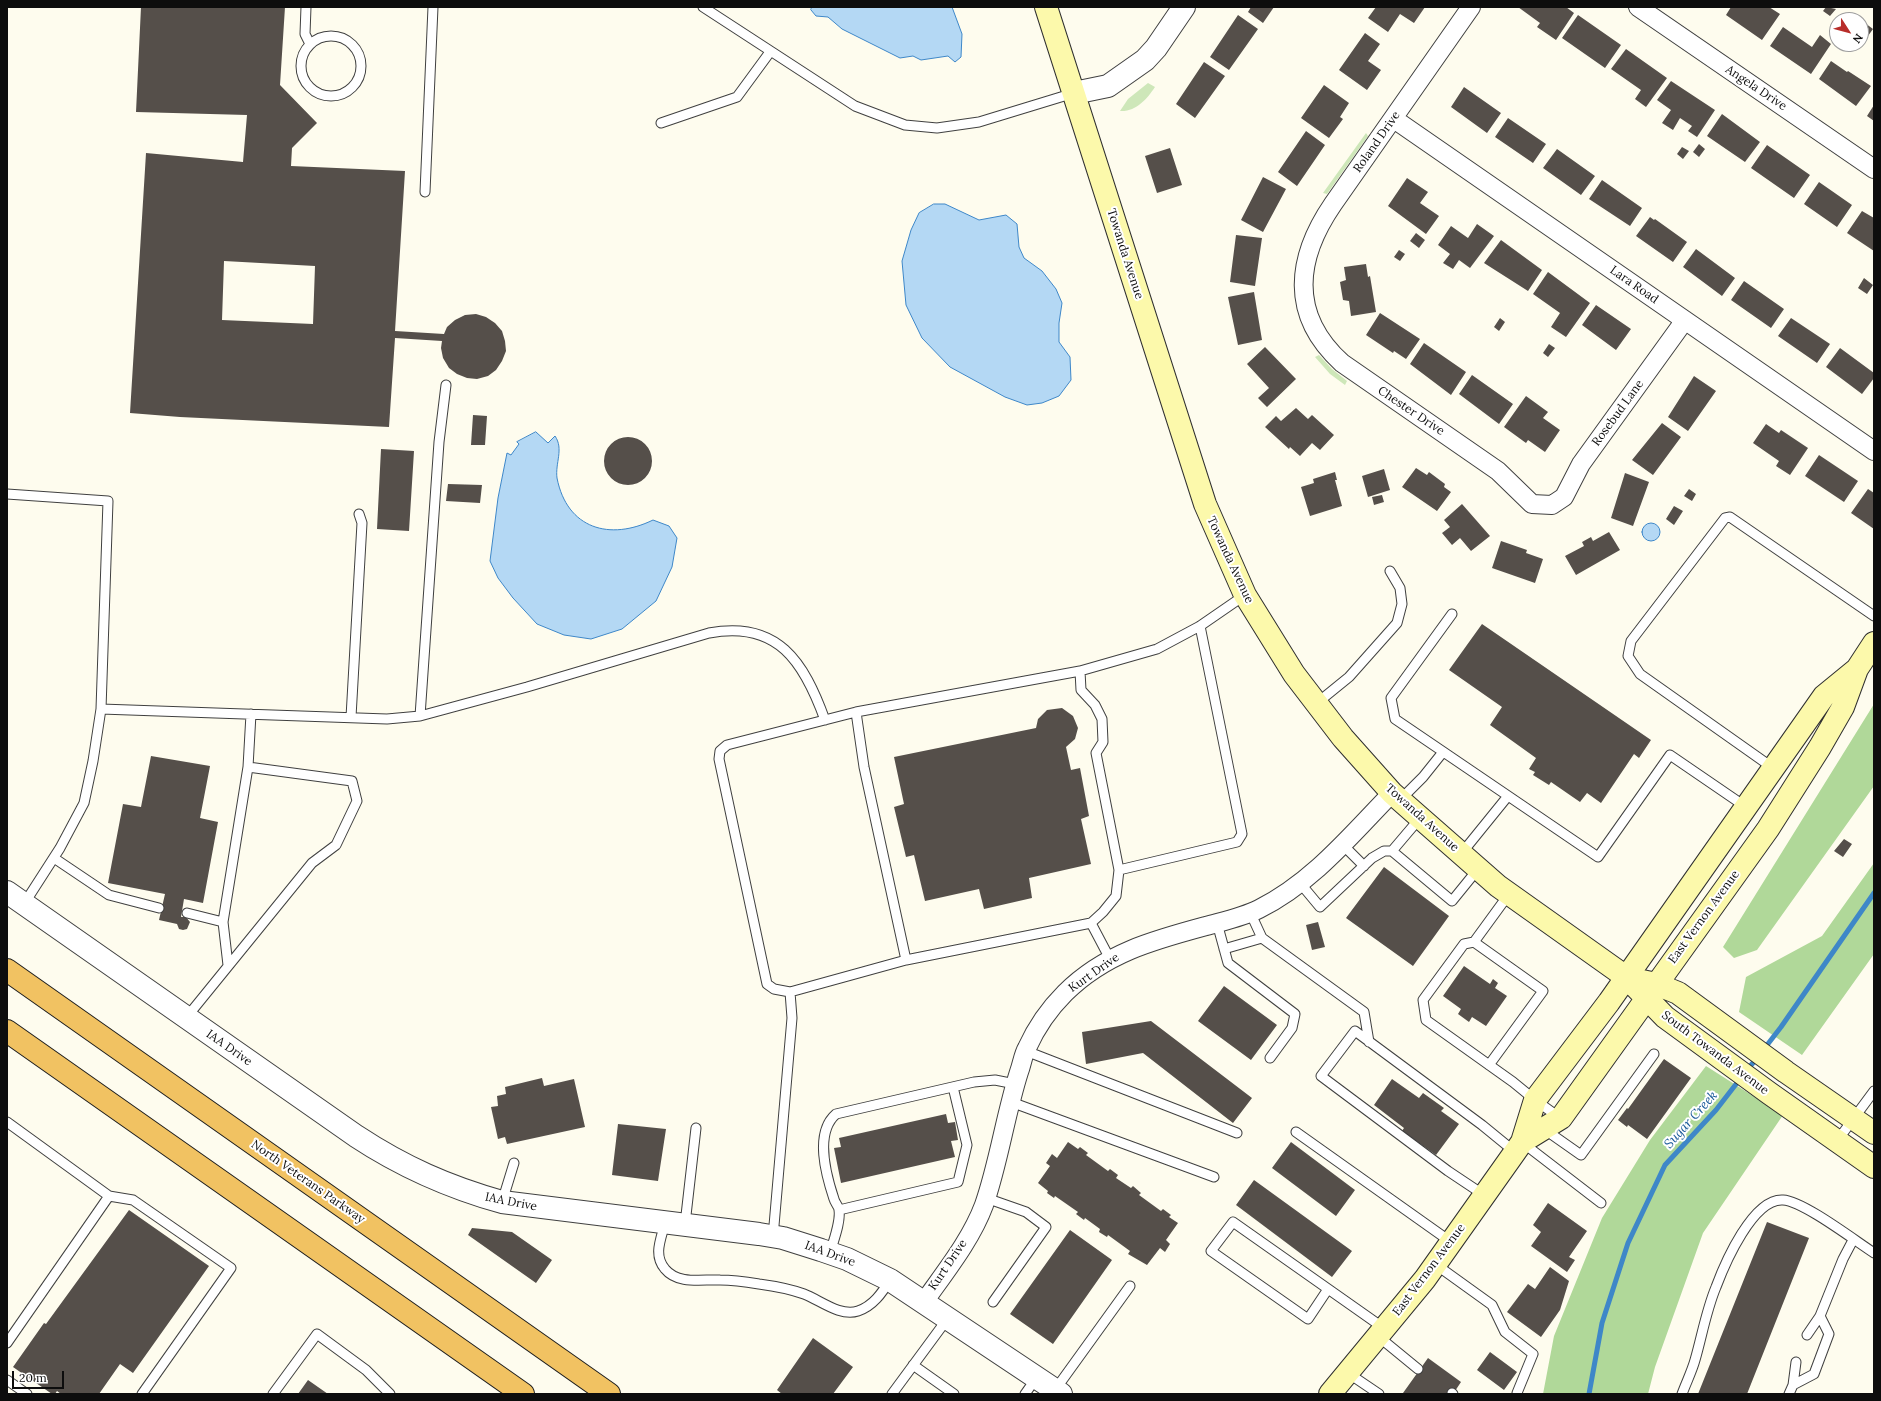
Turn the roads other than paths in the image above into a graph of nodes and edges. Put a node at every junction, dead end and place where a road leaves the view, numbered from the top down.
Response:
1 (306, 7) edge
2 (433, 7) edge
3 (702, 7) edge
4 (1046, 7) edge
5 (1184, 7) edge
6 (1472, 7) edge
7 (1638, 7) edge
8 (310, 44) junction
9 (770, 52) junction
10 (1074, 93) junction
11 (1394, 119) junction
12 (661, 123) dead end
13 (1874, 169) edge
14 (425, 192) dead end
15 (1304, 286) joint
16 (1685, 320) junction
17 (446, 385) dead end
18 (1874, 450) edge
19 (7, 494) edge
20 (1552, 505) joint
21 (359, 514) dead end
22 (1390, 571) dead end
23 (1245, 595) junction
24 (1452, 614) dead end
25 (1874, 616) edge
26 (1200, 626) junction
27 (1874, 643) edge
28 (1857, 669) junction
29 (1080, 671) junction
30 (1317, 703) junction
31 (101, 709) junction
32 (856, 712) junction
33 (251, 714) junction
34 (420, 716) junction
35 (351, 717) junction
36 (825, 720) junction
37 (1443, 752) junction
38 (248, 767) junction
39 (1773, 768) junction
40 (1396, 796) junction
41 (1508, 796) junction
42 (1746, 807) junction
43 (1420, 818) junction
44 (1343, 845) junction
45 (1392, 852) junction
46 (1461, 854) junction
47 (54, 858) junction
48 (1364, 866) junction
49 (1478, 869) junction
50 (1119, 870) junction
51 (1300, 883) junction
52 (1509, 894) junction
53 (15, 898) edge
54 (159, 908) dead end
55 (1250, 912) junction
56 (187, 913) dead end
57 (223, 922) junction
58 (1090, 923) junction
59 (1217, 923) junction
60 (1262, 938) junction
61 (1474, 942) junction
62 (1224, 949) junction
63 (1110, 959) junction
64 (906, 960) junction
65 (228, 965) junction
66 (7, 970) edge
67 (1626, 977) junction
68 (1651, 991) junction
69 (790, 992) junction
70 (186, 1018) junction
71 (7, 1032) edge
72 (1369, 1042) junction
73 (1026, 1051) junction
74 (1654, 1054) dead end
75 (1270, 1058) dead end
76 (1489, 1065) junction
77 (1015, 1084) junction
78 (953, 1087) junction
79 (1874, 1091) edge
80 (1011, 1102) junction
81 (1542, 1116) junction
82 (1854, 1118) junction
83 (7, 1122) edge
84 (696, 1128) dead end
85 (1296, 1132) dead end
86 (1874, 1133) edge
87 (1237, 1134) dead end
88 (1837, 1141) junction
89 (1518, 1147) junction
90 (514, 1163) dead end
91 (1874, 1167) edge
92 (1214, 1177) dead end
93 (1484, 1195) junction
94 (110, 1196) junction
95 (986, 1198) junction
96 (502, 1202) junction
97 (1601, 1203) dead end
98 (840, 1210) junction
99 (675, 1224) junction
100 (773, 1236) junction
101 (1853, 1240) junction
102 (1451, 1242) junction
103 (830, 1253) junction
104 (1874, 1253) edge
105 (1436, 1264) junction
106 (890, 1280) junction
107 (1130, 1286) dead end
108 (1328, 1289) junction
109 (924, 1302) junction
110 (993, 1302) dead end
111 (1820, 1316) junction
112 (948, 1318) junction
113 (1382, 1333) junction
114 (1807, 1335) dead end
115 (7, 1343) edge
116 (1796, 1362) dead end
117 (913, 1365) junction
118 (1418, 1369) dead end
119 (1348, 1373) junction
120 (7, 1380) edge
121 (1793, 1385) junction
122 (1031, 1386) edge
123 (1058, 1392) edge
124 (1516, 1393) dead end
125 (26, 1394) edge
126 (142, 1394) edge
127 (273, 1394) edge
128 (390, 1394) edge
129 (523, 1394) edge
130 (610, 1394) edge
131 (892, 1394) edge
132 (954, 1394) edge
133 (1330, 1394) edge
134 (1379, 1394) edge
135 (1682, 1394) edge
136 (1789, 1394) edge

1 - 8 lane
2 - 14 lane
3 - 9 lane
4 - 10 main road, Towanda Avenue
5 - 10 street
6 - 11 street, Roland Drive
7 - 13 street, Angela Drive
8 - 8 lane
9 - 10 lane
9 - 12 lane
10 - 23 main road, Towanda Avenue
11 - 15 street, Roland Drive
11 - 16 street, Lara Road
15 - 20 street, Chester Drive
16 - 18 street, Lara Road
16 - 20 street, Rosebud Lane
17 - 34 lane
19 - 31 lane
21 - 35 lane
22 - 30 lane
23 - 26 lane
23 - 30 main road, Towanda Avenue
24 - 37 lane
25 - 39 lane
26 - 29 lane
26 - 50 lane
27 - 28 main road, East Vernon Avenue
28 - 39 main road, East Vernon Avenue
28 - 68 main road, East Vernon Avenue
29 - 32 lane
29 - 50 lane
30 - 40 main road, Towanda Avenue
31 - 33 lane
31 - 47 lane
32 - 36 lane
32 - 64 lane
33 - 35 lane
33 - 38 lane
34 - 35 lane
34 - 36 lane
36 - 69 lane
37 - 40 lane
37 - 41 lane
38 - 57 lane
38 - 65 lane
39 - 42 main road, East Vernon Avenue
40 - 43 main road, Towanda Avenue
40 - 44 street, Kurt Drive
41 - 42 lane
41 - 46 lane
42 - 67 main road, East Vernon Avenue
43 - 45 lane
43 - 46 main road, Towanda Avenue
44 - 48 lane
44 - 51 street, Kurt Drive
45 - 48 lane
45 - 49 lane
46 - 49 main road, Towanda Avenue
47 - 53 lane
47 - 54 lane
48 - 51 lane
49 - 52 main road, Towanda Avenue
50 - 58 lane
51 - 55 street, Kurt Drive
52 - 61 lane
52 - 67 main road, Towanda Avenue
53 - 70 street, IAA Drive
55 - 59 street, Kurt Drive
55 - 60 lane
56 - 57 lane
57 - 65 lane
58 - 63 lane
58 - 64 lane
59 - 62 lane
59 - 63 street, Kurt Drive
60 - 62 lane
60 - 72 lane
61 - 76 lane
61 - 76 lane
62 - 75 lane
63 - 73 street, Kurt Drive
64 - 69 lane
65 - 70 lane
66 - 130 highway, North Veterans Parkway
67 - 68 main road
67 - 81 main road, East Vernon Avenue
68 - 81 main road, East Vernon Avenue
68 - 82 main road
68 - 88 main road, South Towanda Avenue
69 - 100 lane
70 - 96 street, IAA Drive
71 - 129 highway
72 - 89 lane
72 - 93 lane
73 - 77 street, Kurt Drive
73 - 87 lane
74 - 81 lane
76 - 81 lane
77 - 78 lane
77 - 80 street, Kurt Drive
78 - 98 lane
78 - 98 lane
79 - 82 lane
80 - 92 lane
80 - 95 street, Kurt Drive
81 - 89 main road, East Vernon Avenue
82 - 86 main road
82 - 88 lane
83 - 94 lane
84 - 99 lane
85 - 102 lane
88 - 91 main road, South Towanda Avenue
89 - 93 main road, East Vernon Avenue
89 - 97 lane
90 - 96 lane
93 - 102 main road, East Vernon Avenue
94 - 115 lane
94 - 126 lane
95 - 109 street, Kurt Drive
95 - 110 lane
96 - 99 street, IAA Drive
98 - 103 lane
99 - 100 street, IAA Drive
99 - 106 lane
100 - 103 street, IAA Drive
101 - 104 lane
101 - 111 lane
101 - 135 lane
102 - 105 main road, East Vernon Avenue
103 - 106 street, IAA Drive
105 - 113 main road, East Vernon Avenue
105 - 124 lane
106 - 109 street, IAA Drive
107 - 123 lane
108 - 108 lane
108 - 113 lane
109 - 112 street, IAA Drive
111 - 114 lane
111 - 121 lane
112 - 117 lane
112 - 122 street, IAA Drive
113 - 118 lane
113 - 119 main road, East Vernon Avenue
116 - 121 lane
117 - 131 lane
117 - 132 lane
119 - 133 main road, East Vernon Avenue
119 - 134 lane
120 - 125 lane
121 - 136 lane
122 - 123 street, IAA Drive
127 - 128 lane

